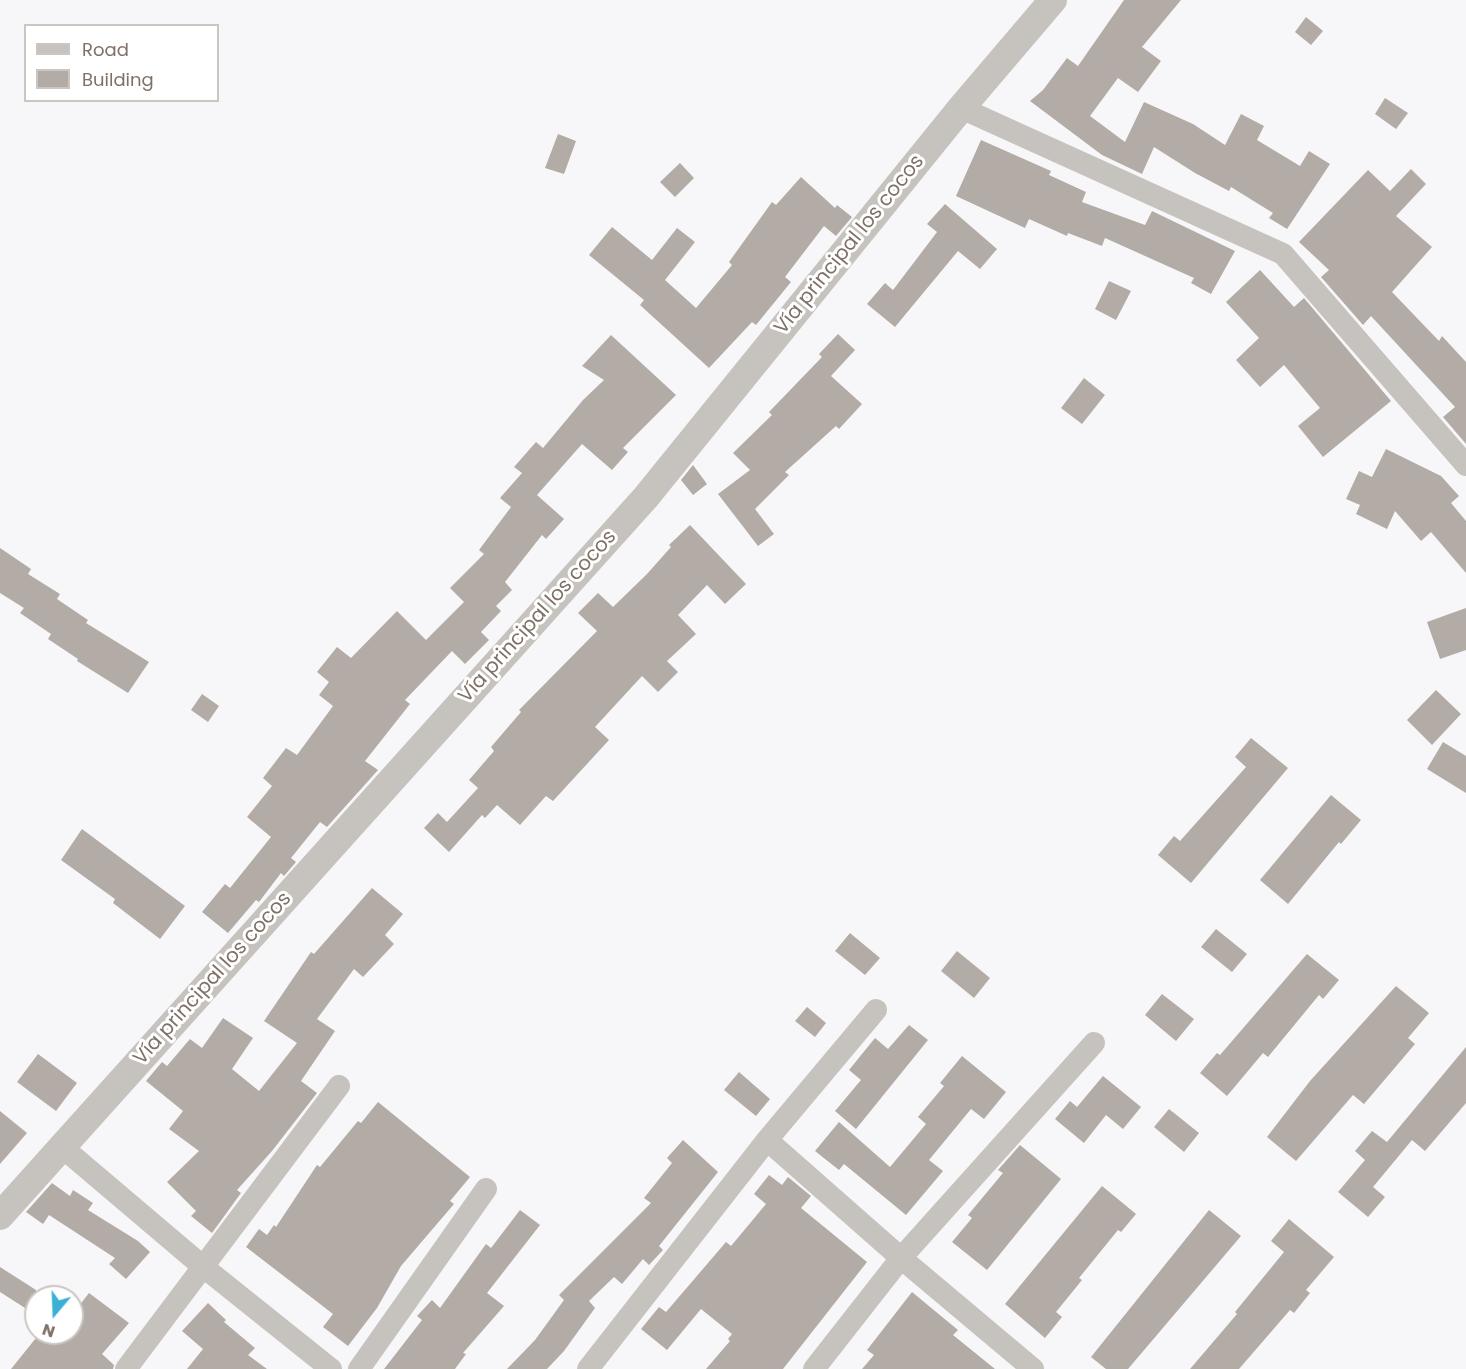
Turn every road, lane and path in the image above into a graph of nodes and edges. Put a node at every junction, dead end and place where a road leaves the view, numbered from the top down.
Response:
1 (1053, 0) edge
2 (961, 108) junction
3 (1466, 465) edge
4 (876, 1010) dead end
5 (1094, 1043) dead end
6 (339, 1086) dead end
7 (767, 1140) junction
8 (62, 1147) junction
9 (486, 1189) dead end
10 (0, 1216) edge
11 (901, 1258) junction
12 (201, 1265) junction
13 (126, 1369) edge
14 (331, 1369) edge
15 (359, 1369) edge
16 (588, 1369) edge
17 (814, 1369) edge
18 (1033, 1369) edge

1 - 2 street, Vía principal los cocos
2 - 3 street
2 - 8 street, Vía principal los cocos
4 - 7 street
5 - 11 street
6 - 12 street
7 - 11 street
7 - 16 street
8 - 10 street, Vía principal los cocos
8 - 12 street
9 - 15 street
11 - 17 street
11 - 18 street
12 - 13 street
12 - 14 street

